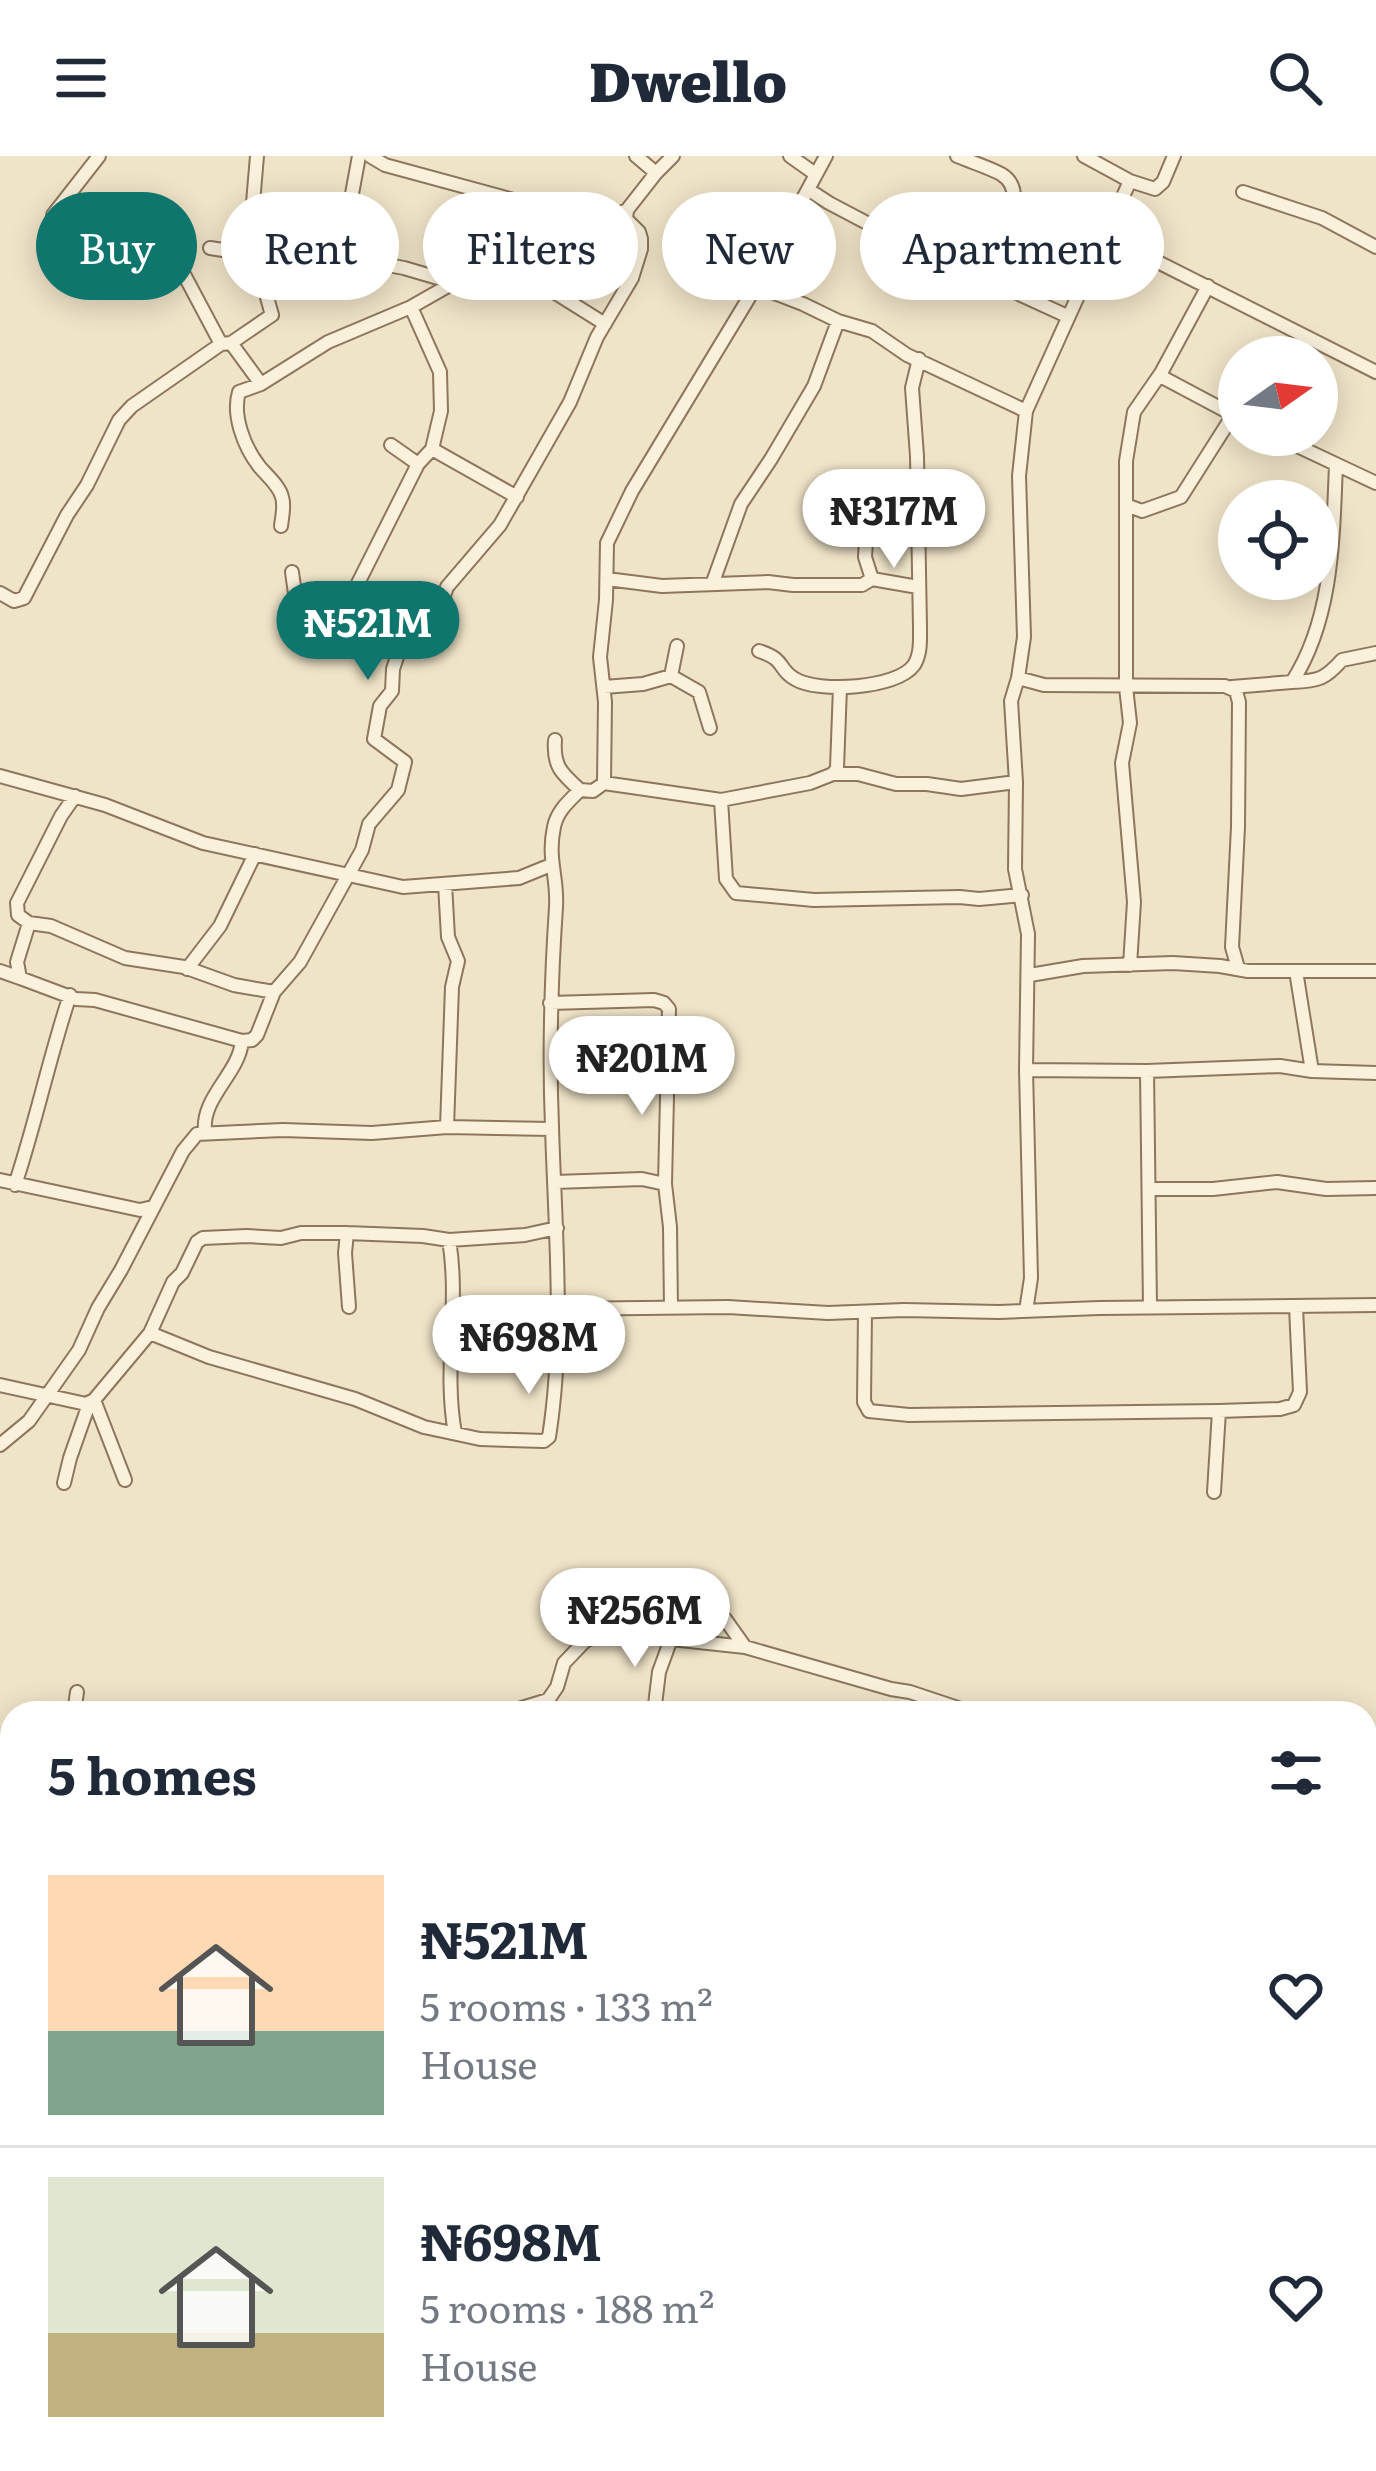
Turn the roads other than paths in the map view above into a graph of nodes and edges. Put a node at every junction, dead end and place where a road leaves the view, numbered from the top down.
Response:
1 (99, 156) edge
2 (257, 156) edge
3 (358, 156) edge
4 (370, 156) edge
5 (636, 156) edge
6 (674, 156) edge
7 (790, 156) edge
8 (826, 156) edge
9 (957, 156) edge
10 (1084, 156) edge
11 (1174, 156) edge
12 (656, 173) junction
13 (814, 173) junction
14 (1130, 182) junction
15 (809, 190) joint
16 (71, 192) edge
17 (255, 192) edge
18 (489, 192) edge
19 (1014, 192) edge
20 (1125, 192) edge
21 (1243, 192) dead end
22 (638, 196) edge
23 (860, 219) edge
24 (1376, 247) edge
25 (210, 248) dead end
26 (221, 250) edge
27 (1164, 265) edge
28 (423, 274) edge
29 (1208, 286) junction
30 (197, 295) edge
31 (268, 300) edge
32 (425, 300) edge
33 (567, 300) edge
34 (619, 300) edge
35 (748, 300) edge
36 (789, 300) edge
37 (1033, 300) edge
38 (1075, 300) edge
39 (412, 307) junction
40 (1067, 316) junction
41 (838, 321) junction
42 (605, 324) junction
43 (226, 344) junction
44 (919, 359) junction
45 (1376, 372) edge
46 (1161, 374) junction
47 (261, 384) junction
48 (1218, 408) edge
49 (1026, 411) junction
50 (1218, 443) edge
51 (391, 445) dead end
52 (432, 448) junction
53 (1319, 456) edge
54 (418, 464) junction
55 (1336, 464) junction
56 (1376, 483) edge
57 (517, 497) junction
58 (1126, 505) junction
59 (281, 526) dead end
60 (866, 541) dead end
61 (292, 572) dead end
62 (607, 579) junction
63 (872, 579) junction
64 (713, 582) junction
65 (918, 587) junction
66 (0, 593) edge
67 (677, 646) dead end
68 (759, 651) dead end
69 (1376, 653) edge
70 (671, 676) junction
71 (1018, 678) junction
72 (1292, 682) junction
73 (604, 687) junction
74 (840, 687) junction
75 (1126, 687) junction
76 (1232, 687) junction
77 (710, 728) dead end
78 (555, 740) dead end
79 (833, 774) junction
80 (0, 776) edge
81 (1016, 782) junction
82 (604, 784) junction
83 (580, 790) junction
84 (74, 796) junction
85 (721, 800) junction
86 (256, 854) junction
87 (551, 865) junction
88 (347, 877) junction
89 (445, 884) junction
90 (1022, 896) junction
91 (0, 909) edge
92 (24, 919) junction
93 (1130, 964) junction
94 (1238, 968) junction
95 (187, 969) junction
96 (0, 971) edge
97 (1296, 971) junction
98 (1376, 971) edge
99 (1030, 975) junction
100 (20, 978) junction
101 (274, 992) junction
102 (70, 995) junction
103 (550, 1004) junction
104 (242, 1040) junction
105 (1026, 1070) junction
106 (1147, 1071) junction
107 (1312, 1071) junction
108 (1376, 1073) edge
109 (447, 1127) junction
110 (552, 1129) junction
111 (205, 1132) junction
112 (0, 1180) edge
113 (556, 1182) junction
114 (665, 1184) junction
115 (16, 1185) junction
116 (1376, 1188) edge
117 (1149, 1189) junction
118 (153, 1207) junction
119 (557, 1228) junction
120 (347, 1233) junction
121 (449, 1240) junction
122 (1376, 1305) edge
123 (349, 1307) dead end
124 (1150, 1307) junction
125 (1296, 1307) junction
126 (671, 1308) junction
127 (556, 1309) junction
128 (1026, 1311) junction
129 (865, 1312) junction
130 (150, 1333) junction
131 (0, 1384) edge
132 (47, 1397) junction
133 (92, 1402) junction
134 (1220, 1412) junction
135 (455, 1432) junction
136 (0, 1445) edge
137 (124, 1480) dead end
138 (64, 1484) dead end
139 (1214, 1492) dead end
140 (688, 1611) junction
141 (631, 1623) junction
142 (671, 1639) junction
143 (745, 1647) junction
144 (77, 1691) dead end
145 (76, 1701) edge
146 (545, 1701) edge
147 (655, 1701) edge
148 (926, 1701) edge

1 - 16 street
2 - 17 street
3 - 28 street
4 - 18 street
5 - 12 street
6 - 12 street
7 - 13 street
8 - 13 street
9 - 19 street
10 - 14 street
11 - 14 street
12 - 22 street
13 - 15 street
14 - 20 street
15 - 23 street
21 - 24 street
25 - 26 street
27 - 29 street
29 - 45 street
29 - 46 street
30 - 43 street
31 - 43 street
32 - 39 street
33 - 42 street
34 - 42 street
35 - 62 street
36 - 41 street
37 - 40 street
38 - 40 street
39 - 47 street
39 - 52 street
40 - 49 street
41 - 44 street
41 - 64 street
42 - 57 street
43 - 47 street
43 - 66 street
44 - 49 street
44 - 65 street
46 - 48 street
46 - 58 street
47 - 59 street
49 - 71 street
50 - 58 street
51 - 54 street
52 - 54 street
52 - 57 street
53 - 55 street
54 - 61 street
55 - 56 street
55 - 72 street
57 - 88 street
58 - 75 street
60 - 63 street
62 - 64 street
62 - 73 street
63 - 64 street
63 - 65 street
65 - 74 street
67 - 70 street
68 - 74 street
69 - 72 street
70 - 73 street
70 - 77 street
71 - 75 street
71 - 81 street
72 - 76 street
73 - 82 street
74 - 79 street
75 - 76 street
75 - 93 street
76 - 94 street
78 - 83 street
79 - 81 street
79 - 85 street
80 - 84 street
81 - 90 street
82 - 83 street
82 - 85 street
83 - 87 street
84 - 86 street
84 - 92 street
85 - 90 street
86 - 88 street
86 - 95 street
87 - 89 street
87 - 103 street
88 - 89 street
88 - 101 street
89 - 109 street
90 - 99 street
91 - 92 street
92 - 95 street
92 - 100 street
93 - 94 street
93 - 99 street
94 - 97 street
95 - 101 street
96 - 100 street
97 - 98 street
97 - 107 street
99 - 105 street
100 - 102 street
101 - 104 street
102 - 104 street
102 - 115 street
103 - 110 street
103 - 114 street
104 - 111 street
105 - 106 street
105 - 128 street
106 - 107 street
106 - 117 street
107 - 108 street
109 - 110 street
109 - 111 street
110 - 113 street
111 - 118 street
112 - 115 street
113 - 114 street
113 - 119 street
114 - 126 street
115 - 118 street
116 - 117 street
117 - 124 street
118 - 132 street
119 - 121 street
119 - 127 street
120 - 121 street
120 - 123 street
120 - 130 street
121 - 135 street
122 - 125 street
124 - 125 street
124 - 128 street
125 - 134 street
126 - 127 street
126 - 129 street
127 - 135 street
128 - 129 street
129 - 134 street
130 - 133 street
130 - 135 street
131 - 132 street
132 - 133 street
132 - 136 street
133 - 137 street
133 - 138 street
134 - 139 street
140 - 141 street
140 - 142 street
140 - 143 street
141 - 142 street
141 - 146 street
142 - 143 street
142 - 147 street
143 - 148 street
144 - 145 street

